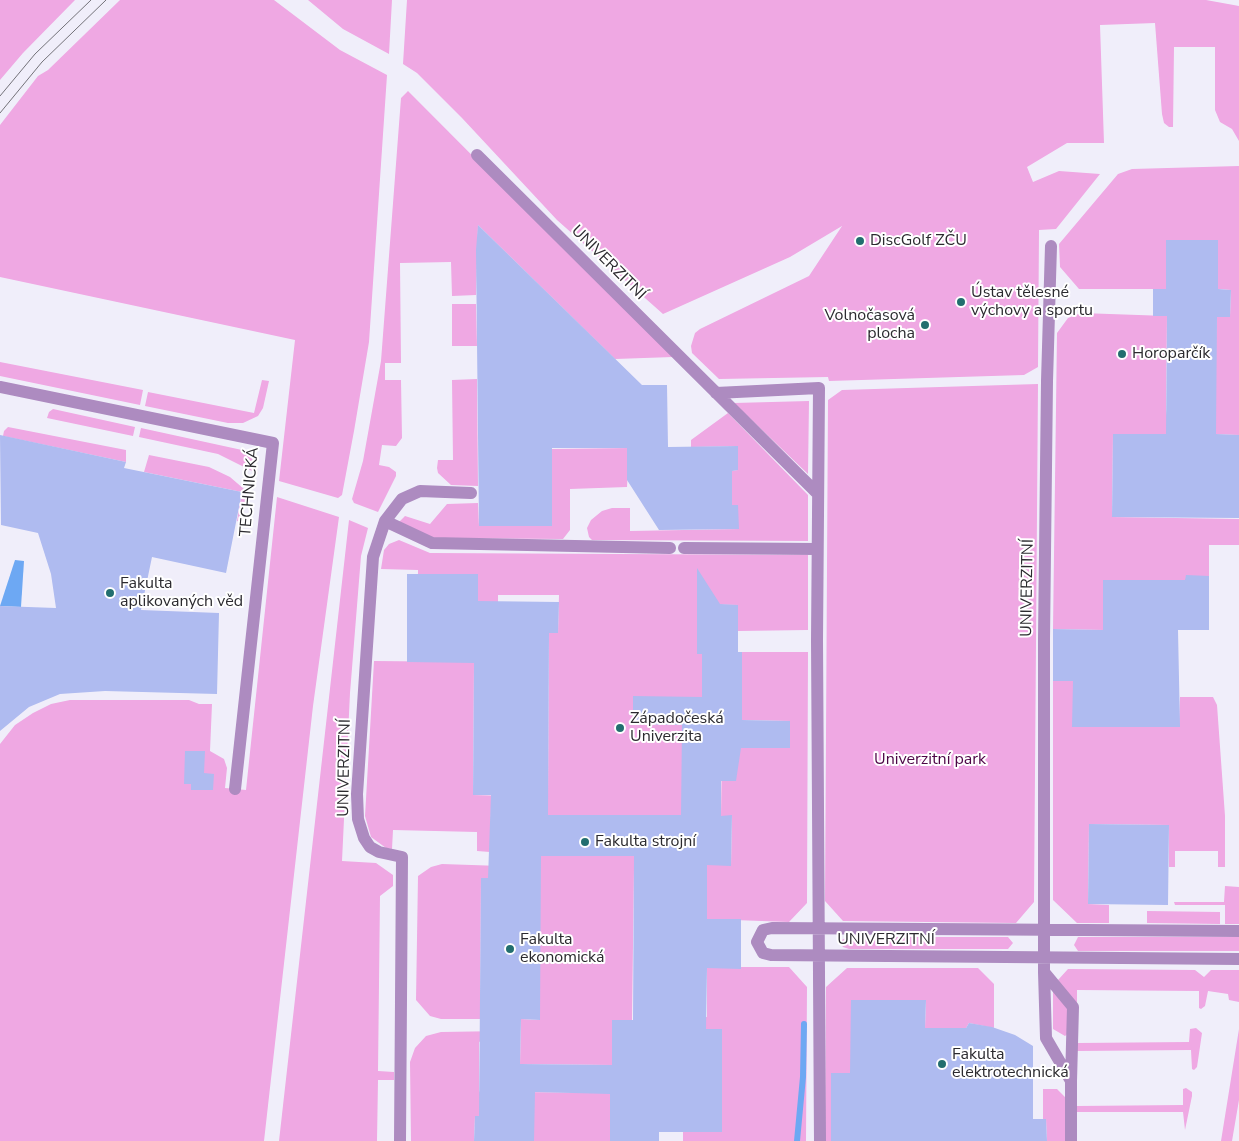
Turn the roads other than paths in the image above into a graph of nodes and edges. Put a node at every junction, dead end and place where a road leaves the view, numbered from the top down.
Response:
1 (477, 155) dead end
2 (1052, 246) dead end
3 (0, 387) edge
4 (716, 393) junction
5 (471, 493) dead end
6 (818, 494) junction
7 (385, 521) junction
8 (670, 548) dead end
9 (684, 548) dead end
10 (817, 549) junction
11 (236, 789) dead end
12 (818, 929) junction
13 (1045, 930) junction
14 (1239, 931) edge
15 (818, 956) junction
16 (1239, 959) edge
17 (1044, 966) junction
18 (1071, 1081) junction
19 (400, 1141) edge
20 (820, 1141) edge
21 (1071, 1141) edge

1 - 4 street, UNIVERZITNÍ
2 - 13 street, UNIVERZITNÍ
3 - 11 street, TECHNICKÁ
4 - 6 street, UNIVERZITNÍ
4 - 6 street, UNIVERZITNÍ
5 - 7 street, UNIVERZITNÍ
6 - 10 street, UNIVERZITNÍ
7 - 8 street
7 - 19 street, UNIVERZITNÍ
9 - 10 street
10 - 12 street, UNIVERZITNÍ
12 - 13 street, UNIVERZITNÍ
12 - 15 street, UNIVERZITNÍ
12 - 15 street, UNIVERZITNÍ
13 - 14 street, UNIVERZITNÍ
13 - 17 street, UNIVERZITNÍ
15 - 17 street, UNIVERZITNÍ
15 - 20 street, UNIVERZITNÍ
16 - 17 street, UNIVERZITNÍ
17 - 18 street, UNIVERZITNÍ
17 - 18 street
18 - 21 street

